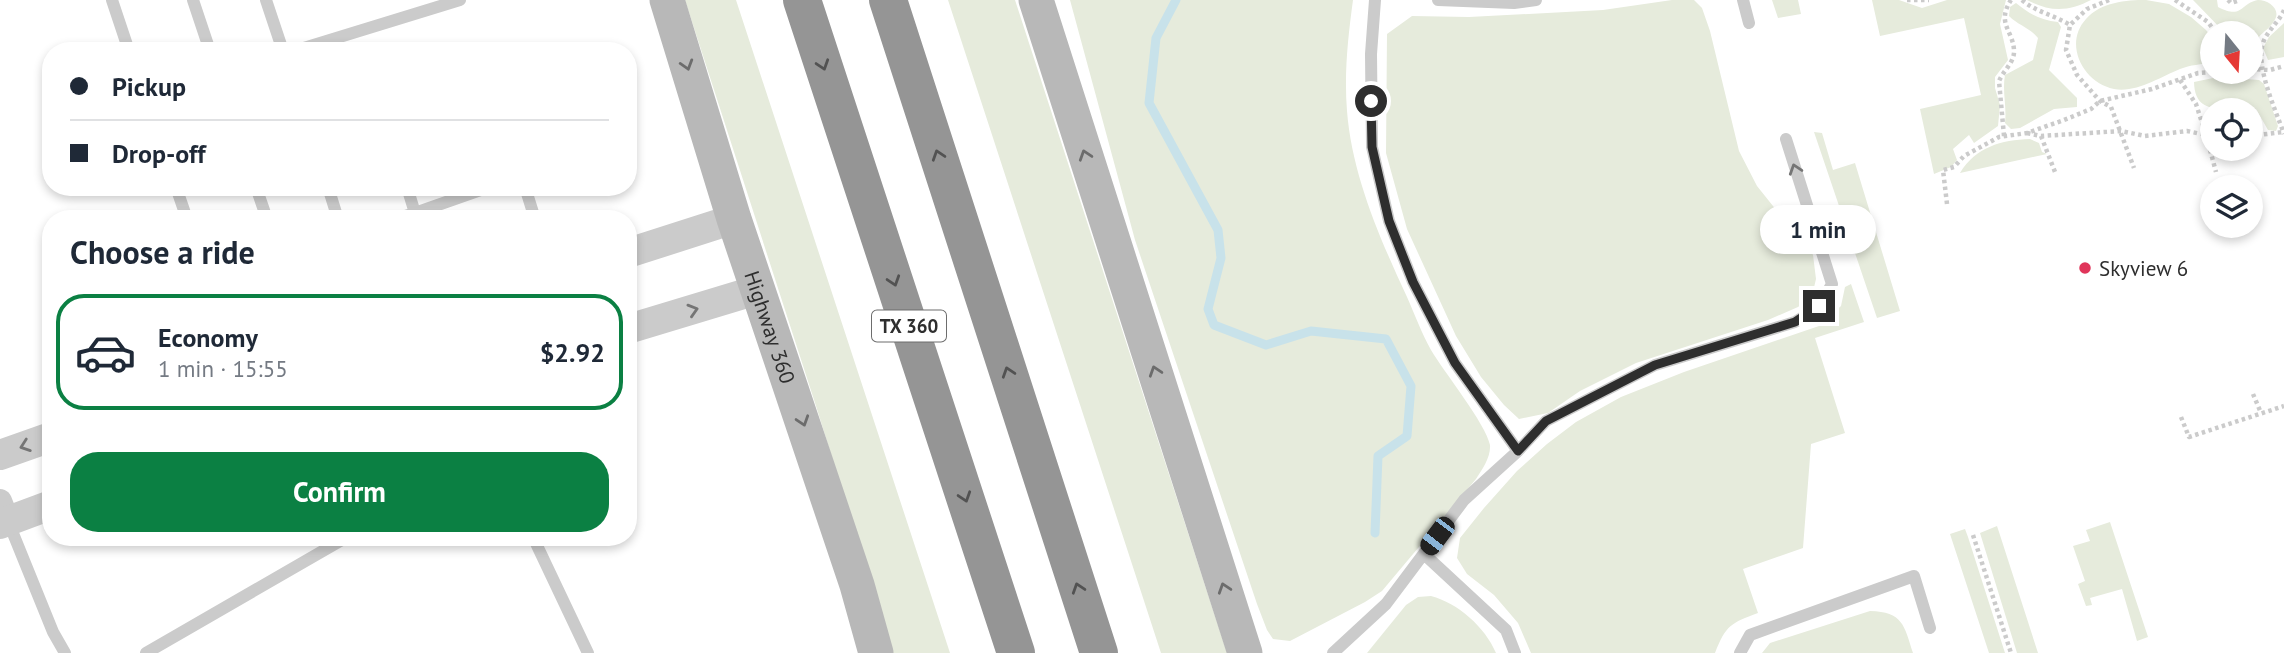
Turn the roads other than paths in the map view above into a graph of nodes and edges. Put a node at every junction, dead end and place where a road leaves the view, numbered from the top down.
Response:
1 (112, 0) edge
2 (194, 0) edge
3 (267, 0) edge
4 (460, 0) edge
5 (667, 0) edge
6 (802, 0) edge
7 (888, 0) edge
8 (1036, 0) edge
9 (1375, 0) edge
10 (1438, 0) edge
11 (1536, 0) edge
12 (1743, 0) edge
13 (1749, 23) dead end
14 (127, 42) edge
15 (208, 42) edge
16 (280, 42) edge
17 (323, 42) edge
18 (1786, 139) dead end
19 (463, 196) edge
20 (424, 210) edge
21 (734, 219) junction
22 (637, 250) edge
23 (757, 290) junction
24 (637, 326) edge
25 (42, 440) edge
26 (1518, 451) junction
27 (0, 455) edge
28 (42, 507) edge
29 (3, 515) edge
30 (331, 546) edge
31 (537, 546) edge
32 (1424, 554) junction
33 (1930, 628) dead end
34 (65, 653) edge
35 (146, 653) edge
36 (588, 653) edge
37 (876, 653) edge
38 (1016, 653) edge
39 (1099, 653) edge
40 (1245, 653) edge
41 (1334, 653) edge
42 (1515, 653) edge
43 (1740, 653) edge

1 - 14 lane
2 - 15 lane
3 - 16 lane
4 - 17 lane
5 -> 21 main road, Highway 360
6 -> 38 highway, TX 360
39 -> 7 highway
40 -> 8 main road
9 - 26 lane
10 - 11 lane
12 - 13 lane
26 -> 18 lane
19 - 20 lane
21 - 22 street
21 - 23 main road, Highway 360
24 -> 23 street
23 -> 37 main road, Highway 360
25 -> 27 street
26 - 32 lane
28 - 29 street
29 - 34 lane
30 - 35 lane
31 - 36 lane
32 - 41 lane
32 - 42 lane
33 - 43 lane

